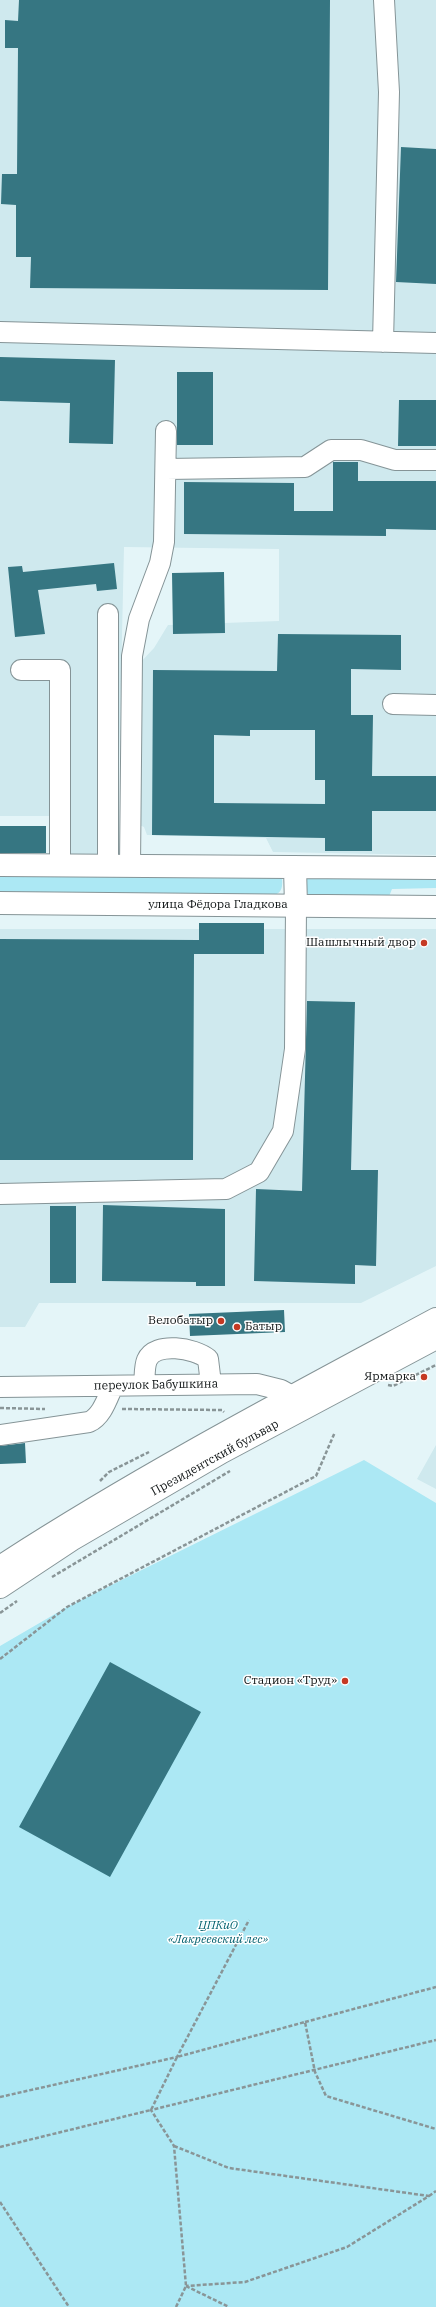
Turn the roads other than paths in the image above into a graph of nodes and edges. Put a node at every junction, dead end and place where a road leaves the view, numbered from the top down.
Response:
1 (384, 0) edge
2 (0, 332) edge
3 (383, 342) junction
4 (436, 343) edge
5 (166, 430) dead end
6 (436, 460) edge
7 (166, 469) junction
8 (108, 614) dead end
9 (21, 670) dead end
10 (393, 704) dead end
11 (436, 705) edge
12 (0, 865) edge
13 (60, 866) junction
14 (108, 866) junction
15 (130, 866) junction
16 (295, 867) junction
17 (436, 868) edge
18 (0, 904) edge
19 (296, 906) junction
20 (436, 907) edge
21 (0, 1194) edge
22 (436, 1319) edge
23 (436, 1338) edge
24 (210, 1384) junction
25 (144, 1385) junction
26 (113, 1386) junction
27 (0, 1387) edge
28 (298, 1402) junction
29 (0, 1435) edge
30 (0, 1567) edge
31 (0, 1586) edge

1 - 3 lane
2 - 3 lane
3 - 4 lane
5 - 7 lane
6 - 7 lane
7 - 15 lane
8 - 14 lane
9 - 13 lane
10 - 11 lane
12 - 13 main road
13 - 14 main road
14 - 15 main road
15 - 16 main road
16 - 17 main road
16 - 19 main road
18 - 19 main road, улица Фёдора Гладкова
19 - 20 main road, улица Фёдора Гладкова
19 - 21 lane
22 - 28 main road, Президентский бульвар
23 - 28 main road, Президентский бульвар
24 - 25 lane, переулок Бабушкина
24 - 25 lane
24 - 28 lane, переулок Бабушкина
25 - 26 lane, переулок Бабушкина
26 - 27 lane, переулок Бабушкина
26 - 29 lane
28 - 30 main road, Президентский бульвар
28 - 31 main road, Президентский бульвар

